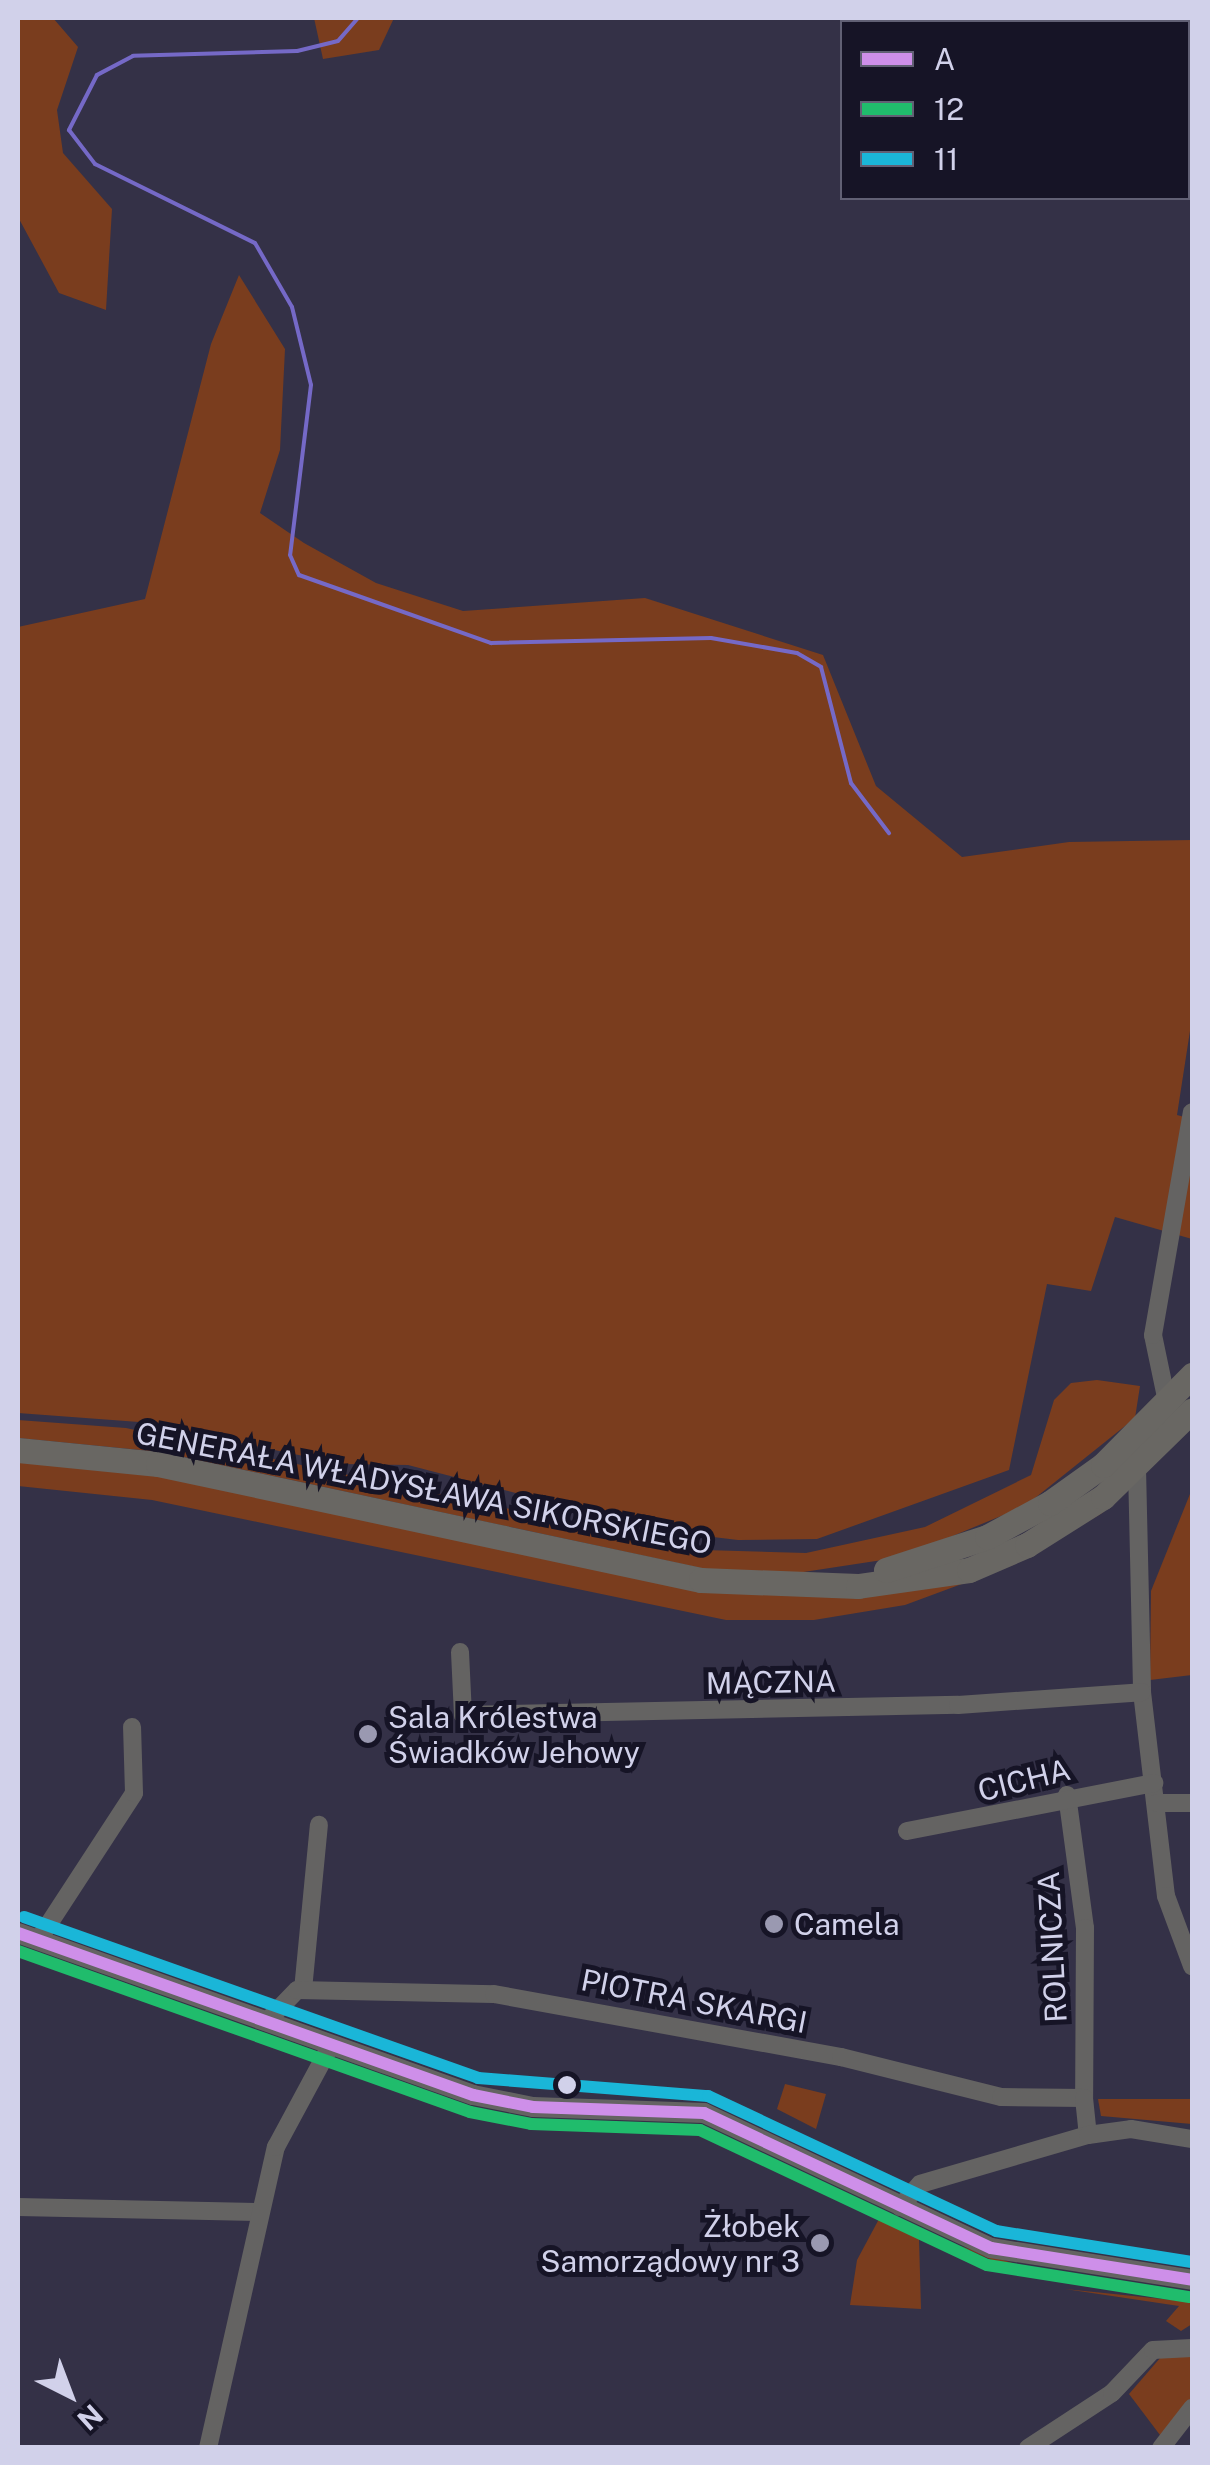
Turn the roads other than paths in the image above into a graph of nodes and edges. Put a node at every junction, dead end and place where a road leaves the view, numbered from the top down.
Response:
1 (1192, 1112) edge
2 (1192, 1376) edge
3 (1167, 1402) junction
4 (1192, 1410) edge
5 (18, 1450) edge
6 (1138, 1468) junction
7 (818, 1584) junction
8 (460, 1652) dead end
9 (1142, 1692) junction
10 (132, 1727) dead end
11 (1154, 1783) junction
12 (1068, 1795) junction
13 (1157, 1803) junction
14 (1192, 1803) edge
15 (319, 1825) dead end
16 (907, 1832) dead end
17 (18, 1933) edge
18 (38, 1939) junction
19 (1192, 1966) edge
20 (303, 1990) junction
21 (267, 2020) junction
22 (330, 2045) junction
23 (1084, 2098) junction
24 (1088, 2134) junction
25 (1192, 2139) edge
26 (920, 2184) junction
27 (868, 2191) junction
28 (18, 2207) edge
29 (900, 2208) junction
30 (259, 2212) junction
31 (1192, 2280) edge
32 (1192, 2348) edge
33 (1192, 2408) edge
34 (208, 2448) edge
35 (1028, 2448) edge
36 (1162, 2448) edge

1 - 3 street
2 - 3 main road, GENERAŁA WŁADYSŁAWA SIKORSKIEGO
3 - 7 main road, GENERAŁA WŁADYSŁAWA SIKORSKIEGO
4 - 6 main road, GENERAŁA WŁADYSŁAWA SIKORSKIEGO
5 - 7 main road, GENERAŁA WŁADYSŁAWA SIKORSKIEGO
6 - 7 main road, GENERAŁA WŁADYSŁAWA SIKORSKIEGO
6 - 9 street
8 - 9 street, MĄCZNA
9 - 11 street
10 - 18 street
11 - 12 street, CICHA
11 - 13 street
12 - 16 street, CICHA
12 - 23 street, ROLNICZA
13 - 14 street
13 - 19 street
15 - 20 street
17 - 18 street
18 - 21 street
20 - 21 street
20 - 23 street, PIOTRA SKARGI
21 - 22 street
22 - 27 street
22 - 30 street
23 - 24 street
24 - 25 street
24 - 26 street
26 - 27 street
26 - 29 street
27 - 29 street
28 - 30 street
29 - 31 street
30 - 34 street
32 - 35 street
33 - 36 street

